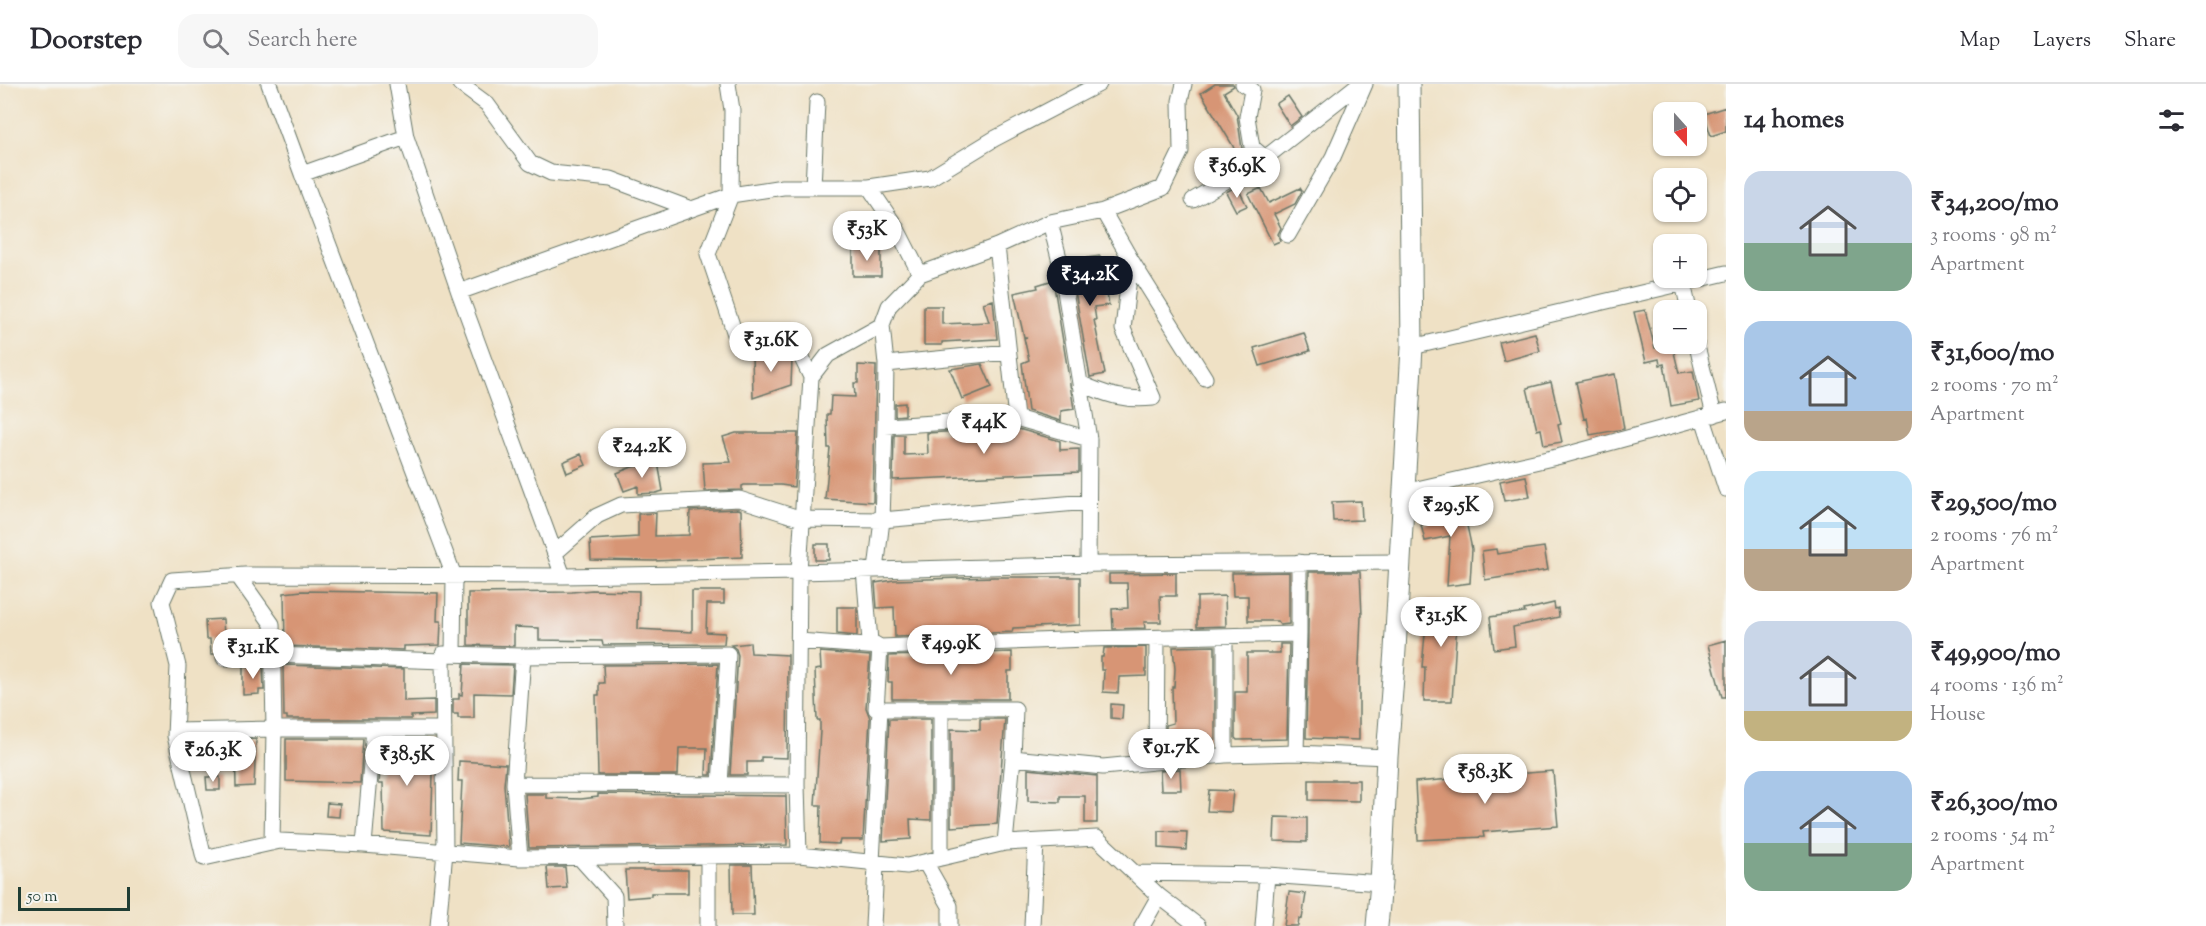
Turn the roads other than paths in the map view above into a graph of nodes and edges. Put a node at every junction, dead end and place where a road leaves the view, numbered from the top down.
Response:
1 (269, 84) edge
2 (397, 84) edge
3 (460, 84) edge
4 (728, 84) edge
5 (1099, 84) edge
6 (1184, 84) edge
7 (1243, 84) edge
8 (1359, 84) edge
9 (1365, 84) edge
10 (1409, 84) edge
11 (817, 102) dead end
12 (406, 137) junction
13 (1265, 158) junction
14 (302, 174) junction
15 (813, 187) junction
16 (869, 187) junction
17 (731, 195) junction
18 (1193, 200) dead end
19 (691, 209) junction
20 (1103, 211) junction
21 (1050, 222) junction
22 (1288, 235) dead end
23 (997, 246) junction
24 (1131, 260) junction
25 (1726, 273) edge
26 (920, 274) junction
27 (1707, 277) edge
28 (1662, 288) edge
29 (459, 292) junction
30 (882, 325) junction
31 (1412, 347) junction
32 (1008, 352) junction
33 (1699, 354) edge
34 (886, 364) junction
35 (811, 376) junction
36 (1205, 378) dead end
37 (1080, 383) junction
38 (1714, 415) edge
39 (1016, 418) junction
40 (885, 426) junction
41 (1089, 439) junction
42 (1726, 489) edge
43 (1404, 492) junction
44 (1088, 502) junction
45 (802, 519) junction
46 (882, 520) junction
47 (555, 553) junction
48 (1299, 562) junction
49 (1400, 562) junction
50 (1088, 565) junction
51 (870, 570) junction
52 (799, 572) junction
53 (238, 576) junction
54 (454, 576) junction
55 (563, 576) junction
56 (1299, 634) junction
57 (1225, 636) junction
58 (1157, 638) junction
59 (799, 641) junction
60 (880, 647) junction
61 (523, 656) junction
62 (273, 657) junction
63 (448, 657) junction
64 (224, 658) dead end
65 (876, 709) junction
66 (941, 709) junction
67 (274, 729) junction
68 (374, 729) junction
69 (444, 729) junction
70 (175, 730) junction
71 (1296, 753) junction
72 (1225, 755) junction
73 (1387, 757) junction
74 (1013, 758) junction
75 (1156, 762) junction
76 (514, 784) junction
77 (720, 784) junction
78 (797, 785) junction
79 (1036, 842) junction
80 (272, 843) junction
81 (1005, 843) junction
82 (364, 845) junction
83 (446, 852) junction
84 (799, 855) junction
85 (708, 856) junction
86 (579, 857) junction
87 (520, 858) junction
88 (941, 858) junction
89 (868, 862) junction
90 (925, 862) junction
91 (1135, 873) junction
92 (1267, 875) junction
93 (1381, 883) junction
94 (1159, 896) junction
95 (438, 926) edge
96 (615, 926) edge
97 (708, 926) edge
98 (873, 926) edge
99 (950, 926) edge
100 (1032, 926) edge
101 (1143, 926) edge
102 (1198, 926) edge
103 (1263, 926) edge
104 (1377, 926) edge

1 - 14 street
2 - 12 street
3 - 19 street
4 - 17 street
5 - 16 street
6 - 20 street
7 - 13 street
8 - 13 street
9 - 22 street
10 - 31 main road
11 - 15 street
12 - 14 street
12 - 29 street
13 - 18 street
14 - 54 street
15 - 16 street
15 - 17 street
16 - 26 street
17 - 19 street
17 - 35 street
19 - 29 street
20 - 21 street
20 - 24 street
21 - 23 street
21 - 37 street
23 - 26 street
23 - 32 street
24 - 36 street
24 - 37 street
25 - 27 street
26 - 30 street
28 - 31 street
29 - 47 street
30 - 34 street
30 - 35 street
31 - 43 main road
32 - 34 street
32 - 39 street
33 - 38 street
34 - 40 street
35 - 45 street
37 - 41 street
38 - 42 street
38 - 43 street
39 - 40 street
39 - 41 street
40 - 46 street
41 - 44 street
43 - 49 main road
44 - 46 street
44 - 50 street
45 - 46 street
45 - 47 street
45 - 52 street
46 - 51 street
47 - 55 street
48 - 49 street
48 - 50 street
48 - 56 street
49 - 73 main road
50 - 51 street
51 - 52 street
51 - 60 street
52 - 55 street
52 - 59 street
53 - 54 street
53 - 62 street
53 - 70 street
54 - 55 street
54 - 63 street
56 - 57 street
56 - 71 street
57 - 58 street
57 - 72 street
58 - 60 street
58 - 75 street
59 - 60 street
59 - 78 street
60 - 65 street
61 - 63 street
61 - 76 street
61 - 77 street
62 - 63 street
62 - 64 street
62 - 67 street
63 - 69 street
65 - 66 street
65 - 89 street
66 - 74 street
66 - 88 street
67 - 68 street
67 - 70 street
67 - 80 street
68 - 69 street
68 - 82 street
69 - 83 street
70 - 80 street
71 - 72 street
71 - 73 street
72 - 75 street
73 - 93 main road
74 - 75 street
74 - 81 street
76 - 77 street
76 - 87 street
77 - 78 street
78 - 84 street
79 - 81 street
79 - 91 street
79 - 100 street
80 - 82 street
81 - 88 street
82 - 83 street
83 - 87 street
83 - 95 street
84 - 85 street
84 - 89 street
85 - 86 street
85 - 97 street
86 - 87 street
86 - 96 street
88 - 90 street
89 - 90 street
89 - 98 street
90 - 99 street
91 - 92 street
91 - 94 street
92 - 93 street
92 - 103 street
93 - 104 main road
94 - 101 street
94 - 102 street

